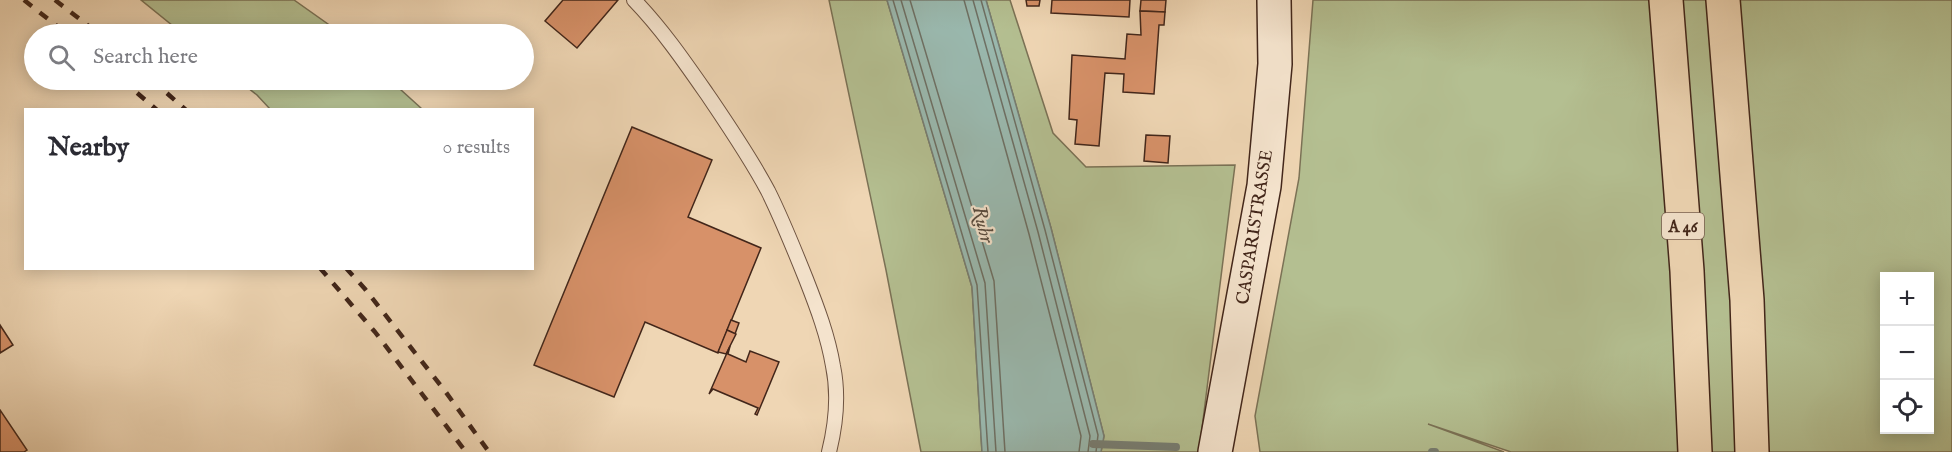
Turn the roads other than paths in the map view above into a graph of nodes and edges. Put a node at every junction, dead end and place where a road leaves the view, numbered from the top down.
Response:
1 (634, 0) edge
2 (1275, 0) edge
3 (1666, 0) edge
4 (1723, 0) edge
5 (829, 452) edge
6 (1215, 452) edge
7 (1695, 452) edge
8 (1752, 452) edge

1 - 5 lane
2 - 6 main road, CASPARISTRASSE
3 - 7 highway, A 46
4 - 8 highway

